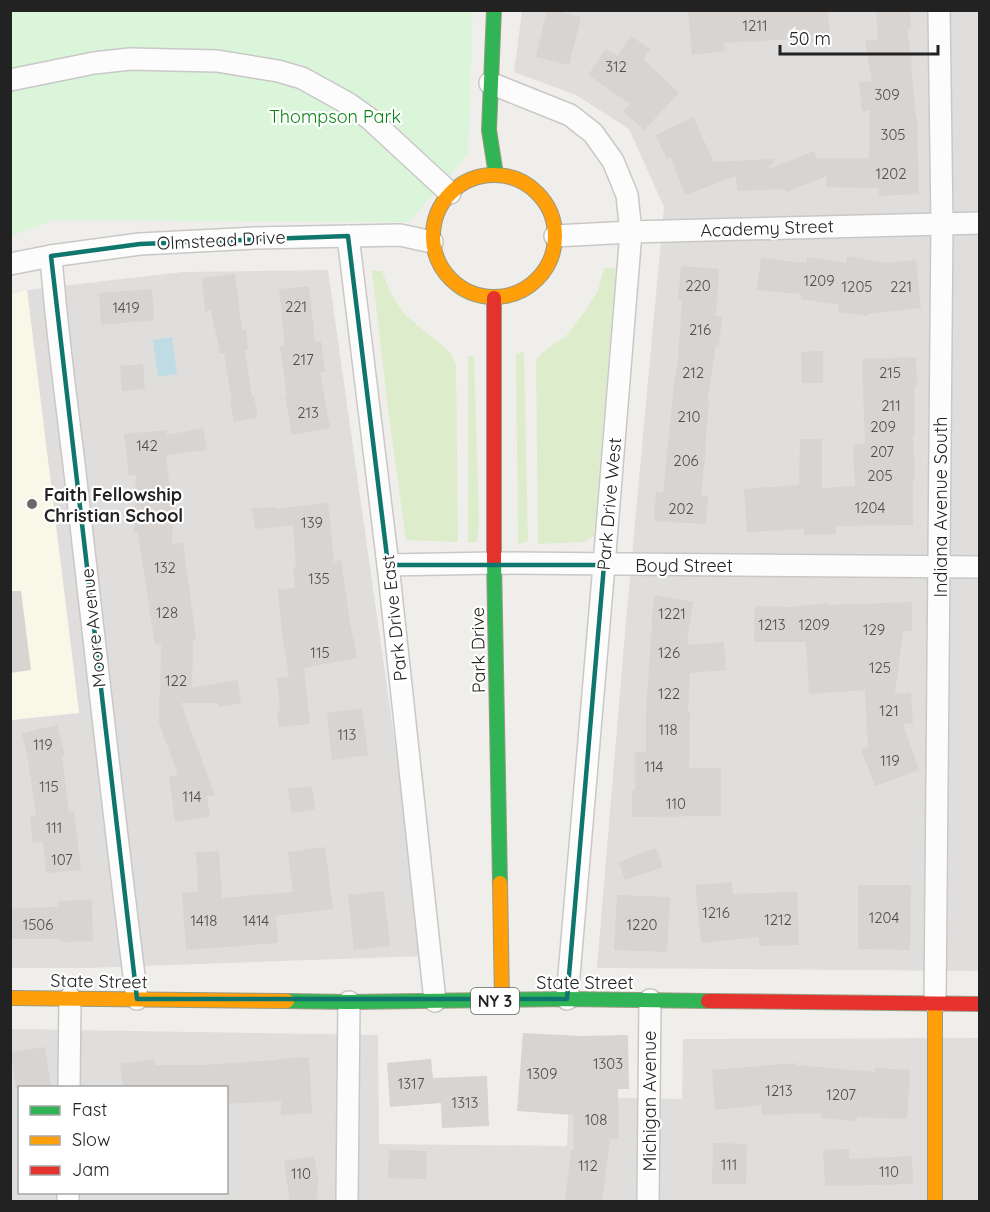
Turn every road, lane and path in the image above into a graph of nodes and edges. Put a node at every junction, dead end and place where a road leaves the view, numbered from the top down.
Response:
1 (494, 10) edge
2 (939, 10) edge
3 (10, 80) edge
4 (490, 83) junction
5 (496, 175) junction
6 (450, 193) junction
7 (942, 223) junction
8 (980, 223) edge
9 (631, 232) junction
10 (348, 236) junction
11 (555, 236) junction
12 (432, 242) junction
13 (51, 256) junction
14 (10, 264) edge
15 (494, 298) junction
16 (494, 564) junction
17 (388, 565) junction
18 (604, 565) junction
19 (939, 567) junction
20 (980, 567) edge
21 (10, 998) edge
22 (70, 998) junction
23 (137, 999) junction
24 (567, 999) junction
25 (650, 1000) junction
26 (502, 1001) junction
27 (349, 1002) junction
28 (435, 1002) junction
29 (935, 1004) junction
30 (980, 1004) edge
31 (69, 1086) edge
32 (347, 1202) edge
33 (648, 1202) edge
34 (935, 1202) edge

1 - 4 main road
2 - 7 street, Indiana Avenue South
3 - 6 street
4 - 5 main road
4 - 9 street, Park Drive West
5 - 6 main road
5 - 11 main road
6 - 12 main road
7 - 8 street, Academy Street
7 - 9 street, Academy Street
7 - 19 street, Indiana Avenue South
9 - 11 street, Academy Street
9 - 18 street, Park Drive West
10 - 12 street, Olmstead Drive
10 - 13 street, Olmstead Drive
10 - 17 street, Park Drive East
11 - 15 main road
12 - 15 main road
13 - 14 street, Olmstead Drive
13 - 23 street, Moore Avenue
15 - 16 main road, Park Drive
16 - 17 street, Boyd Street
16 - 18 street, Boyd Street
16 - 26 main road, Park Drive
17 - 28 street, Park Drive East
18 - 19 street, Boyd Street
18 - 24 street, Park Drive West
19 - 20 street, Boyd Street
19 - 29 street, Indiana Avenue South
21 - 22 main road, State Street / NY 3
22 - 23 main road, State Street / NY 3
22 - 31 street
23 - 27 main road, State Street / NY 3
24 - 25 main road, State Street / NY 3
24 - 26 main road, State Street / NY 3
25 - 29 main road, State Street / NY 3
25 - 33 street, Michigan Avenue
26 - 28 main road, State Street / NY 3
27 - 28 main road, State Street / NY 3
27 - 32 street
29 - 30 main road, State Street / NY 3
29 - 34 main road

